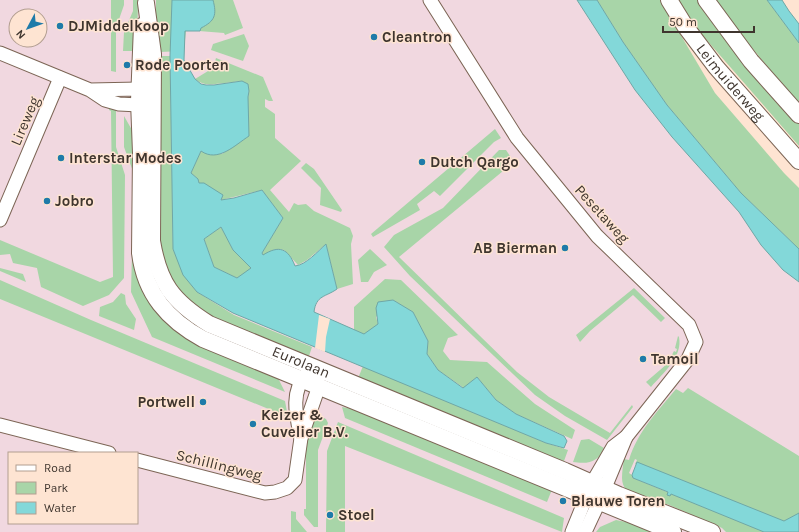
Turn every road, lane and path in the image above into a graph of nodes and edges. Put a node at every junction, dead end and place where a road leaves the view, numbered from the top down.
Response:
1 (430, 0) edge
2 (668, 0) edge
3 (706, 0) edge
4 (146, 1) edge
5 (0, 53) edge
6 (60, 78) junction
7 (144, 97) junction
8 (799, 115) edge
9 (799, 161) edge
10 (0, 220) edge
11 (313, 367) junction
12 (302, 379) junction
13 (319, 386) junction
14 (0, 425) edge
15 (301, 438) junction
16 (105, 452) edge
17 (138, 460) edge
18 (595, 492) junction
19 (572, 532) edge
20 (585, 532) edge
21 (673, 532) edge
22 (712, 532) edge

1 - 18 street, Pesetaweg
2 - 9 main road, Leimuiderweg
3 - 8 main road, Leimuiderweg
4 - 7 main road, Eurolaan
5 - 6 street
6 - 7 street
6 - 10 street, Lireweg
7 - 11 main road, Eurolaan
7 - 12 main road, Eurolaan
11 - 12 street, Schillingweg
11 - 13 street
11 - 18 main road, Eurolaan
12 - 13 main road, Eurolaan
12 - 15 street, Schillingweg
13 - 15 street, Schillingweg
13 - 18 main road, Eurolaan
14 - 16 street
15 - 17 street, Schillingweg
18 - 19 street
18 - 20 street
18 - 21 main road, Eurolaan
18 - 22 main road, Eurolaan

